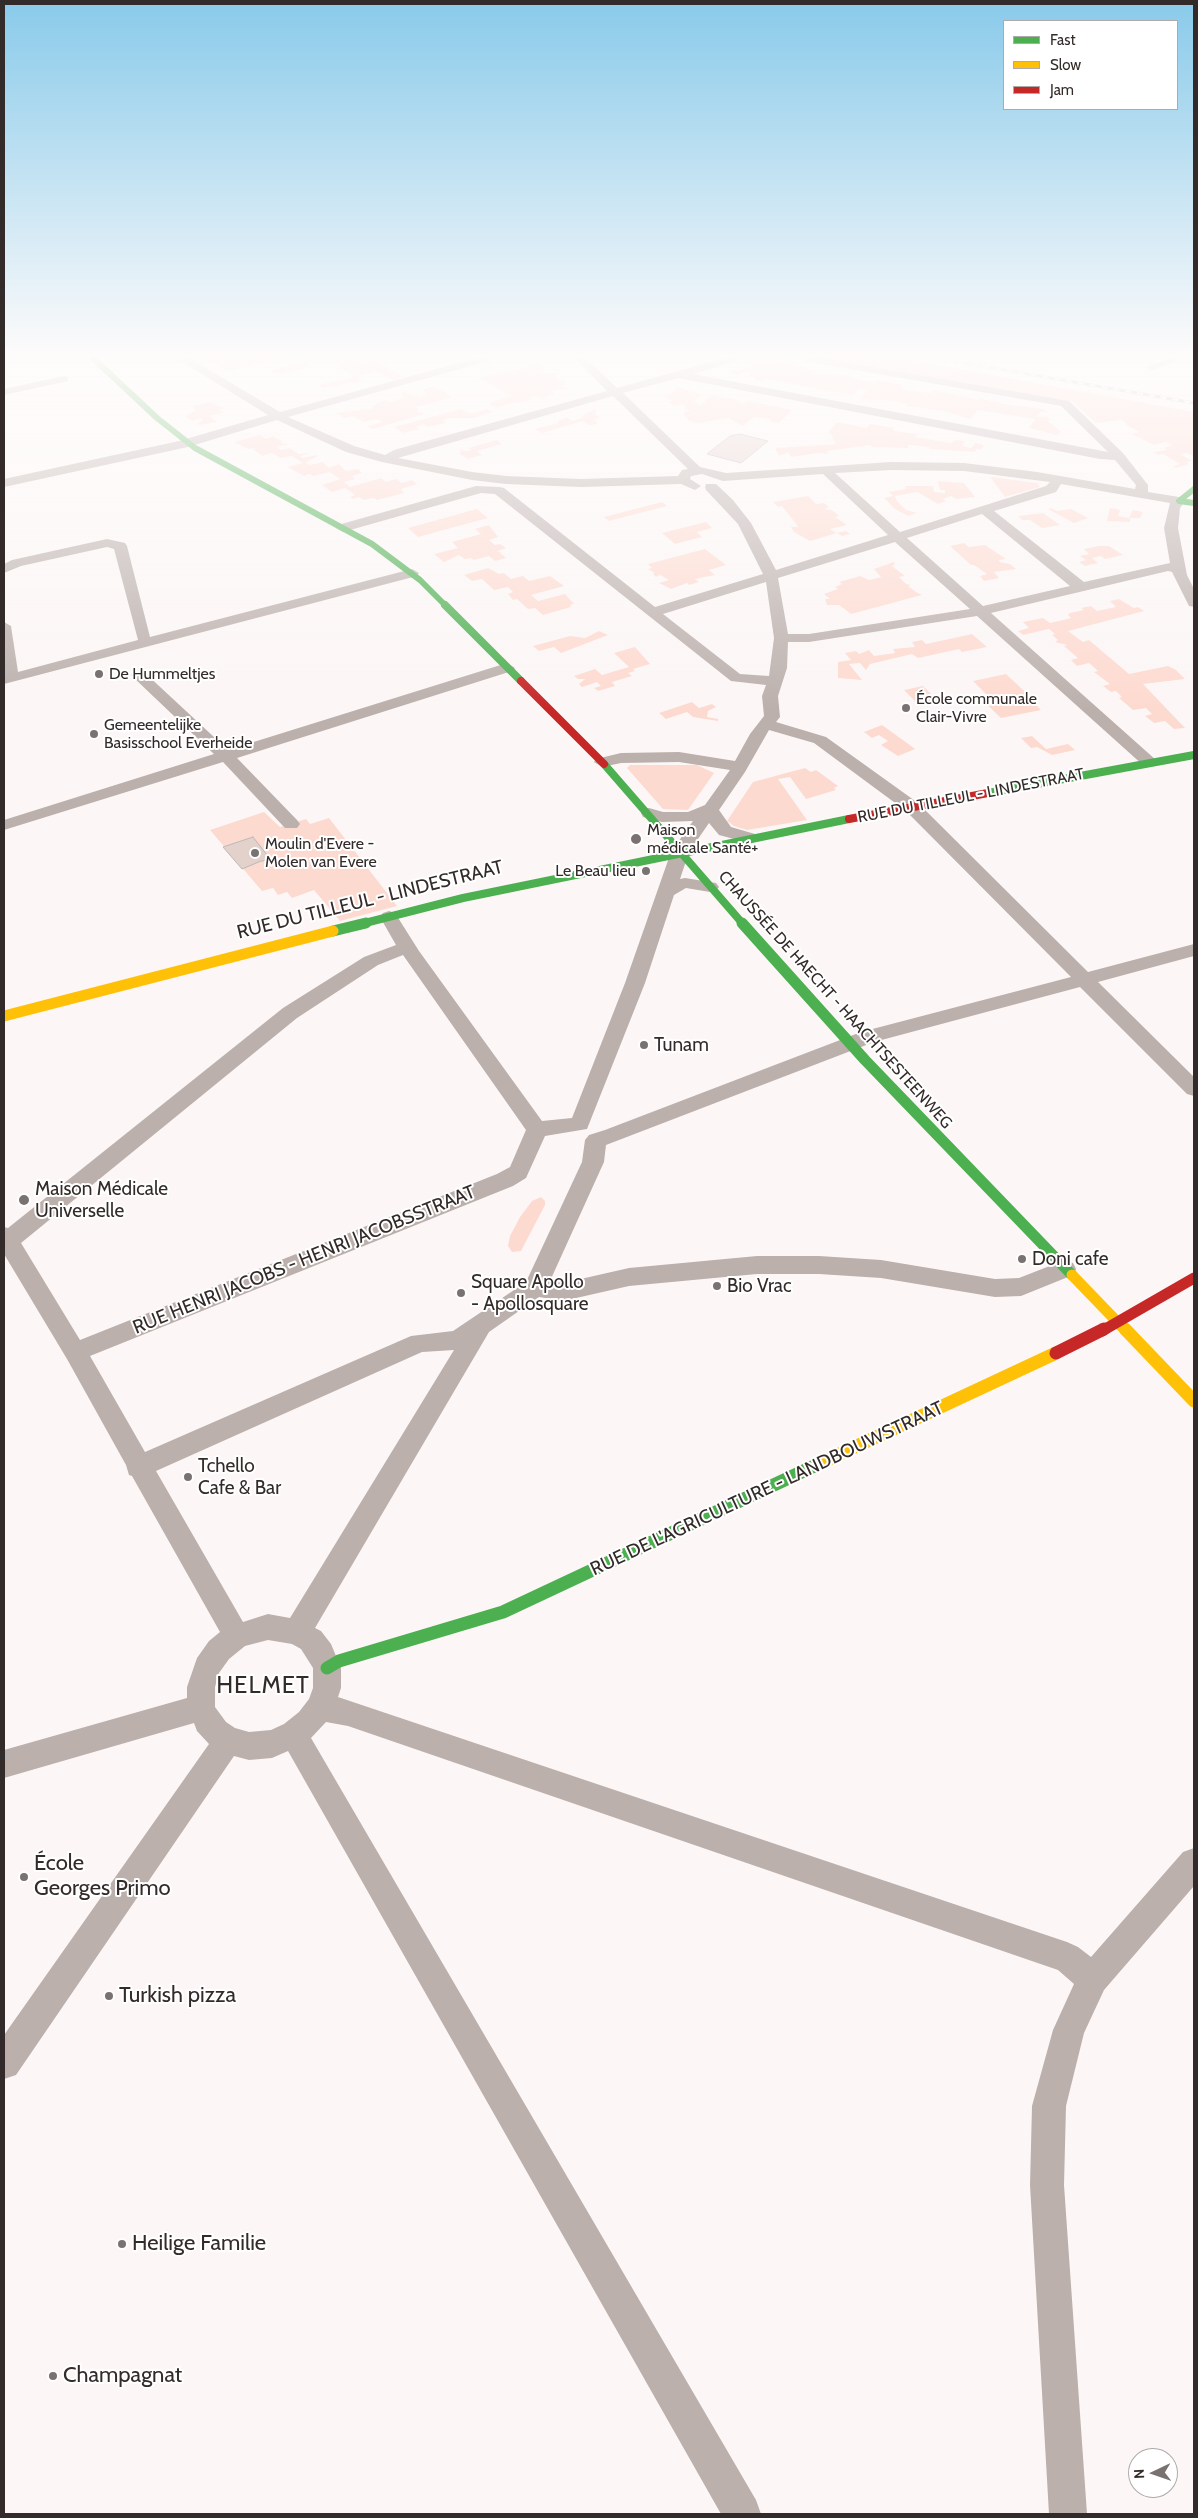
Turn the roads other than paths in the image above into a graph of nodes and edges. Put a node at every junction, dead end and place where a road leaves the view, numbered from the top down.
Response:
1 (37, 476) edge
2 (248, 476) edge
3 (454, 476) edge
4 (684, 476) edge
5 (745, 476) edge
6 (832, 476) edge
7 (1023, 476) edge
8 (1134, 476) edge
9 (723, 477) joint
10 (683, 480) junction
11 (1058, 480) junction
12 (4, 483) edge
13 (485, 483) junction
14 (502, 485) junction
15 (710, 487) junction
16 (1194, 489) edge
17 (1141, 494) junction
18 (1179, 501) junction
19 (1194, 503) edge
20 (985, 510) junction
21 (343, 528) junction
22 (898, 537) junction
23 (1178, 568) junction
24 (4, 569) edge
25 (412, 573) junction
26 (771, 576) junction
27 (1082, 588) junction
28 (1194, 603) edge
29 (981, 611) junction
30 (654, 612) junction
31 (4, 626) edge
32 (781, 638) junction
33 (147, 643) junction
34 (507, 668) junction
35 (139, 675) dead end
36 (7, 679) edge
37 (774, 682) junction
38 (767, 725) junction
39 (1194, 755) edge
40 (225, 756) junction
41 (602, 762) junction
42 (1150, 763) junction
43 (739, 767) junction
44 (912, 807) junction
45 (710, 809) junction
46 (649, 813) junction
47 (291, 824) dead end
48 (4, 825) edge
49 (749, 838) junction
50 (680, 852) junction
51 (710, 887) junction
52 (667, 892) junction
53 (389, 917) junction
54 (406, 947) junction
55 (1194, 950) edge
56 (1085, 979) junction
57 (4, 1016) edge
58 (850, 1044) junction
59 (1194, 1089) edge
60 (580, 1124) junction
61 (537, 1129) junction
62 (596, 1140) junction
63 (5, 1241) edge
64 (1065, 1269) junction
65 (1194, 1278) edge
66 (536, 1288) junction
67 (482, 1322) junction
68 (1117, 1323) junction
69 (75, 1352) junction
70 (1194, 1401) edge
71 (138, 1467) junction
72 (298, 1632) junction
73 (237, 1636) junction
74 (326, 1668) junction
75 (201, 1707) junction
76 (320, 1707) junction
77 (294, 1734) junction
78 (228, 1740) junction
79 (4, 1764) edge
80 (1194, 1863) edge
81 (1093, 1979) junction
82 (4, 2063) edge
83 (742, 2514) edge
84 (1068, 2514) edge

1 - 12 street
2 - 21 street, CHAUSSÉE DE HAECHT - HAACHTSESTEENWEG
3 - 13 street
4 - 10 street
5 - 9 street
6 - 22 street
7 - 11 street
8 - 17 street
9 - 15 street
10 - 14 street
10 - 15 street
11 - 17 street
11 - 20 street
13 - 14 street
13 - 21 street
14 - 30 street
15 - 26 street
16 - 18 street
17 - 18 street
18 - 19 street
18 - 23 street
20 - 22 street
20 - 27 street
21 - 25 street, CHAUSSÉE DE HAECHT - HAACHTSESTEENWEG
22 - 26 street
22 - 29 street
23 - 27 street
23 - 28 street
24 - 33 street
25 - 33 street
25 - 34 street, CHAUSSÉE DE HAECHT - HAACHTSESTEENWEG
26 - 30 street
26 - 32 street
27 - 29 street
29 - 32 street
29 - 42 street
30 - 37 street
31 - 36 street
32 - 37 street
33 - 36 street
34 - 40 street
34 - 41 street, CHAUSSÉE DE HAECHT - HAACHTSESTEENWEG
35 - 40 street
37 - 38 street
38 - 43 street
38 - 44 street
39 - 42 street, RUE DU TILLEUL - LINDESTRAAT
40 - 47 street
40 - 48 street
41 - 43 street
41 - 46 street, CHAUSSÉE DE HAECHT - HAACHTSESTEENWEG
42 - 44 street, RUE DU TILLEUL - LINDESTRAAT
43 - 45 street
44 - 49 street, RUE DU TILLEUL - LINDESTRAAT
44 - 56 street
45 - 46 street
45 - 49 street, RUE DU TILLEUL - LINDESTRAAT
45 - 50 street
46 - 50 street, CHAUSSÉE DE HAECHT - HAACHTSESTEENWEG
49 - 50 street, RUE DU TILLEUL - LINDESTRAAT
50 - 51 street, CHAUSSÉE DE HAECHT - HAACHTSESTEENWEG
50 - 52 street
50 - 53 street, RUE DU TILLEUL - LINDESTRAAT
51 - 52 street
51 - 58 street, CHAUSSÉE DE HAECHT - HAACHTSESTEENWEG
52 - 60 street
53 - 54 street
53 - 57 street, RUE DU TILLEUL - LINDESTRAAT
54 - 61 street
54 - 63 street
55 - 56 street
56 - 58 street
56 - 59 street
58 - 62 street
58 - 64 street, CHAUSSÉE DE HAECHT - HAACHTSESTEENWEG
60 - 61 street
60 - 62 street
61 - 69 street, RUE HENRI JACOBS - HENRI JACOBSSTRAAT
62 - 66 street
63 - 69 street
64 - 66 street
64 - 68 street, CHAUSSÉE DE HAECHT - HAACHTSESTEENWEG
65 - 68 street, RUE DE L'AGRICULTURE - LANDBOUWSTRAAT
66 - 67 street
67 - 71 street
67 - 72 street
68 - 70 street, CHAUSSÉE DE HAECHT - HAACHTSESTEENWEG
68 - 74 street, RUE DE L'AGRICULTURE - LANDBOUWSTRAAT
69 - 71 street
71 - 73 street
72 - 73 street
72 - 74 street
73 - 75 street
74 - 76 street
75 - 78 street
75 - 79 street
76 - 77 street
76 - 81 street
77 - 78 street
77 - 83 street
78 - 82 street
80 - 81 street
81 - 84 street

